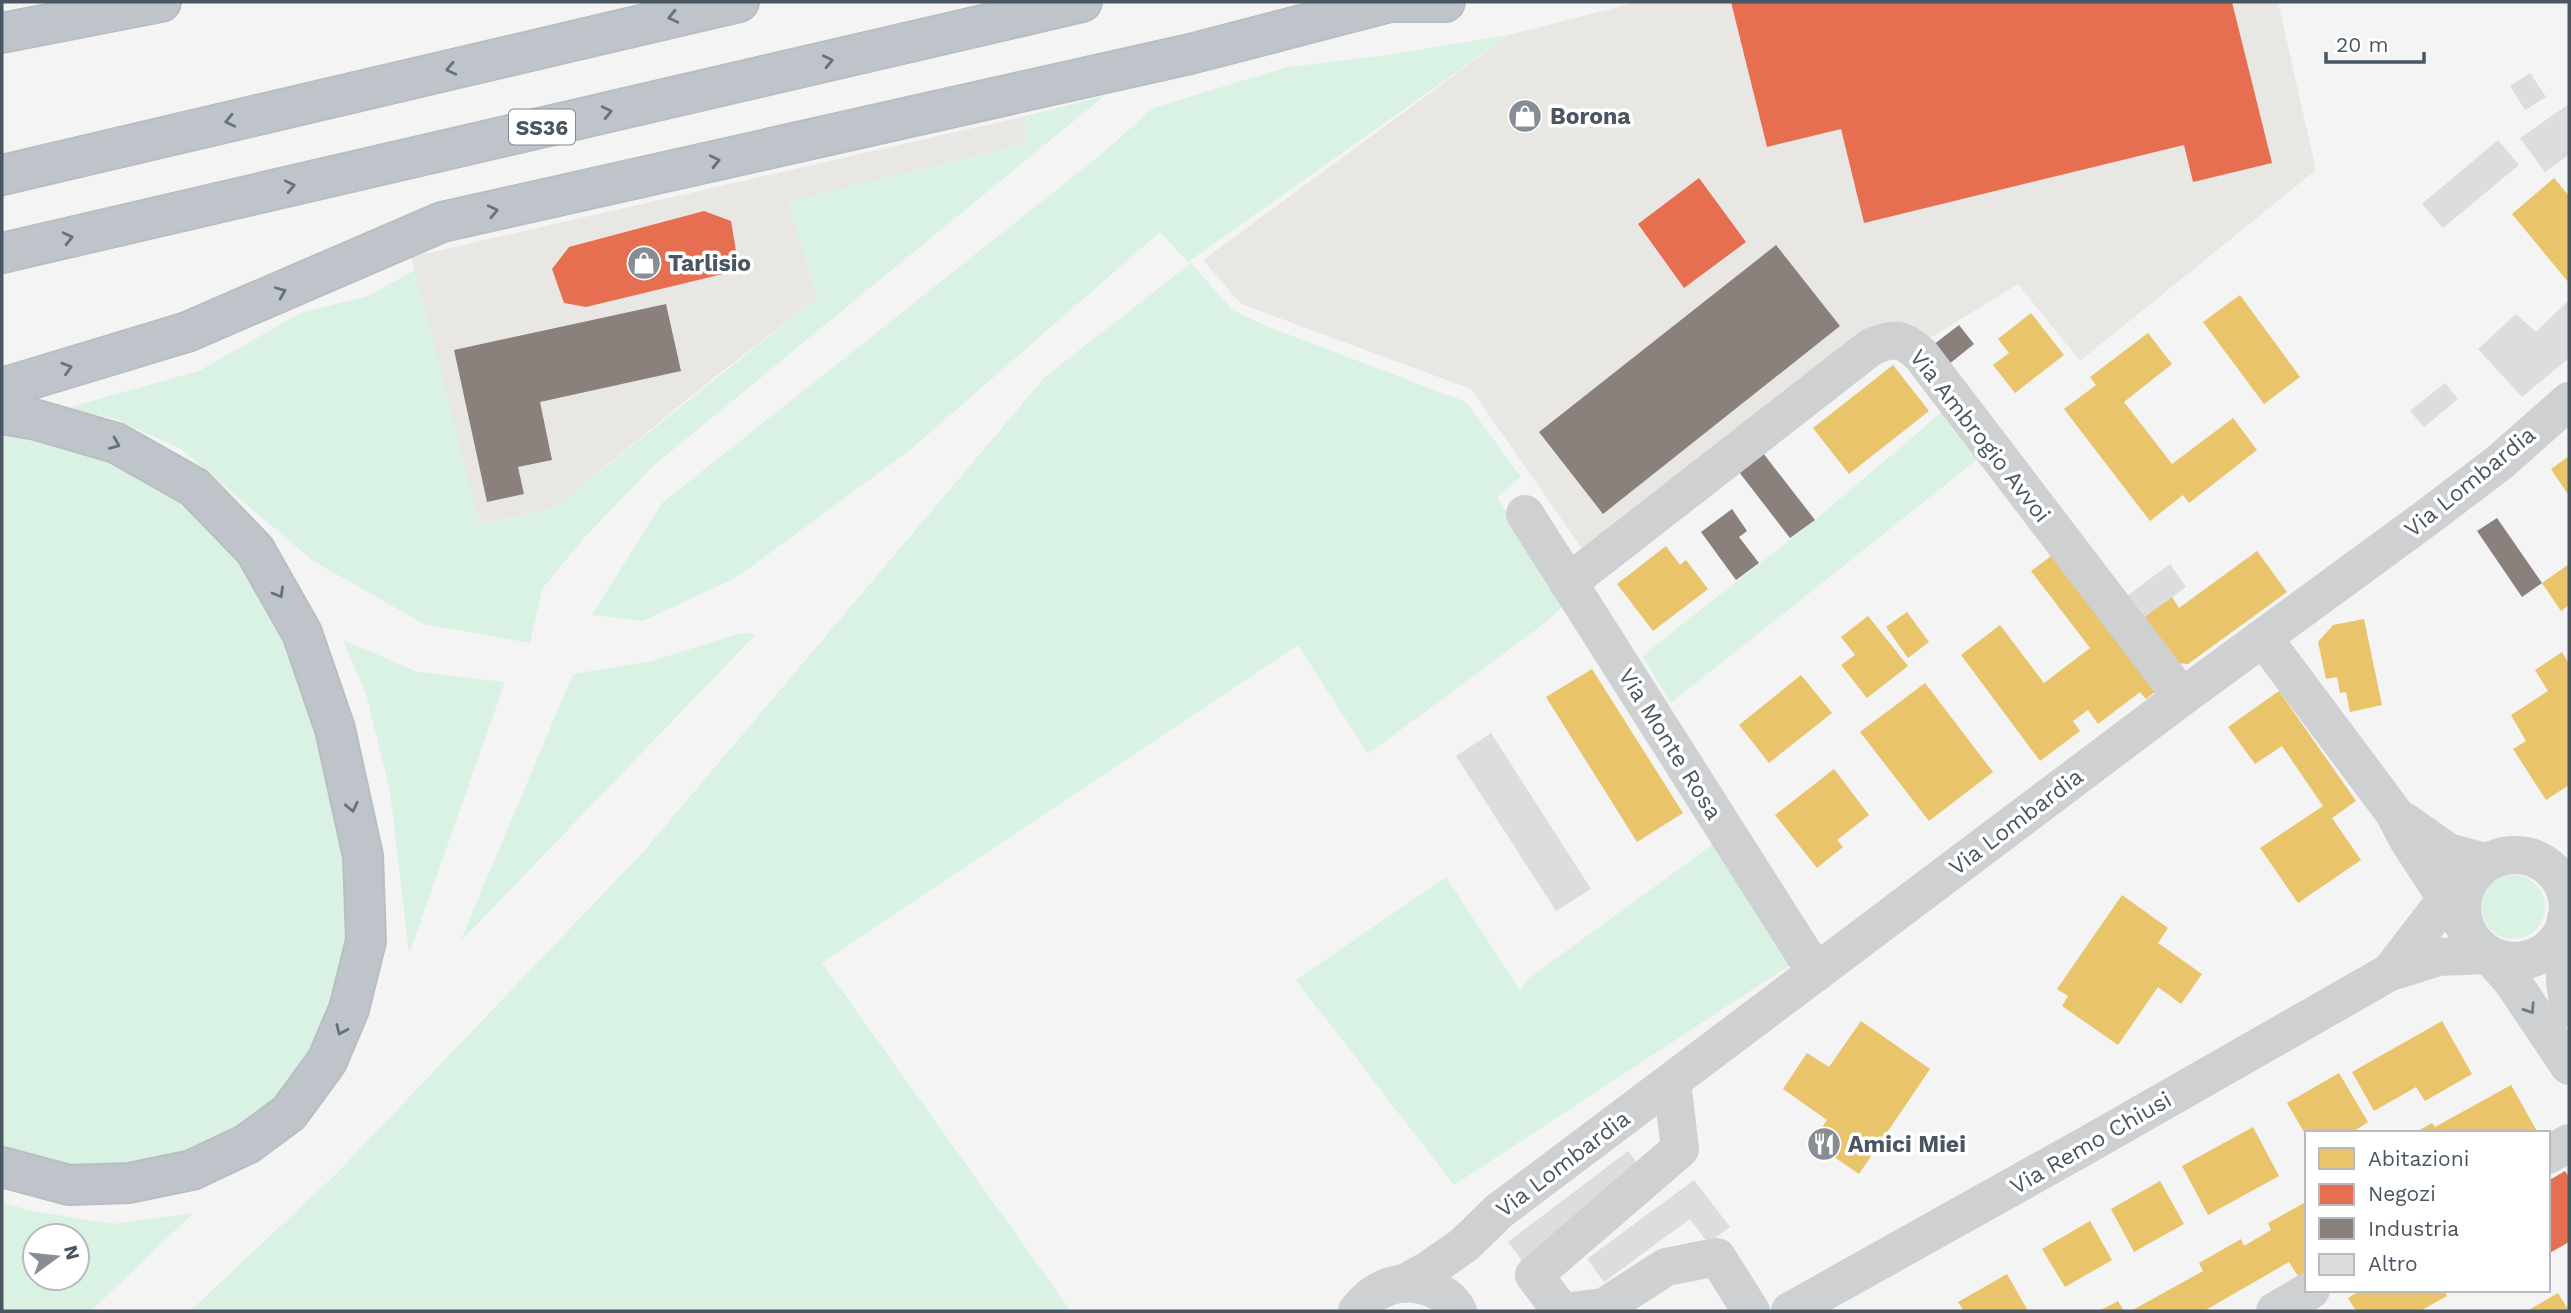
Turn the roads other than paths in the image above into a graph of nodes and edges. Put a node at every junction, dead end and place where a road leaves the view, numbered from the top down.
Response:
1 (71, 2) edge
2 (161, 2) edge
3 (739, 2) edge
4 (1082, 2) edge
5 (1389, 2) edge
6 (1445, 2) edge
7 (2, 22) edge
8 (2, 33) edge
9 (2, 175) edge
10 (2, 253) edge
11 (2, 388) edge
12 (2569, 401) edge
13 (2, 414) edge
14 (1525, 514) dead end
15 (1568, 583) junction
16 (2264, 639) junction
17 (2182, 697) junction
18 (2394, 813) junction
19 (2554, 860) edge
20 (2465, 895) junction
21 (2568, 918) edge
22 (2488, 956) junction
23 (2390, 971) junction
24 (1816, 973) junction
25 (2569, 1008) edge
26 (2569, 1066) edge
27 (1672, 1082) junction
28 (2569, 1143) edge
29 (2550, 1154) edge
30 (2, 1167) edge
31 (1464, 1245) junction
32 (1403, 1284) junction
33 (2307, 1292) edge
34 (1358, 1308) edge
35 (1457, 1309) edge
36 (1561, 1311) edge
37 (1570, 1311) edge
38 (1751, 1311) edge
39 (1790, 1311) edge
40 (2274, 1311) edge

1 - 7 highway
2 - 8 highway
3 -> 9 highway
10 -> 4 highway, SS36
5 - 6 highway
11 -> 5 highway
12 - 16 street, Via Lombardia
13 -> 30 highway
14 - 15 street, Via Monte Rosa
15 - 17 street, Via Ambrogio Avvoi
15 - 24 street, Via Monte Rosa
16 - 17 street, Via Lombardia
16 - 18 street
17 - 24 street, Via Lombardia
18 - 20 street
18 - 20 street
19 - 20 street
19 - 21 street
20 - 22 street
20 - 23 street, Via Remo Chiusi
21 - 22 street
21 - 25 street
22 - 23 street, Via Remo Chiusi
22 -> 26 street
23 - 39 street, Via Remo Chiusi
24 - 27 street, Via Lombardia
27 - 31 street, Via Lombardia
27 - 36 street
28 - 29 street
31 - 32 street, Via Lombardia
31 - 35 street
32 - 34 street, Via Lombardia
32 - 35 street
33 - 40 street
37 - 38 street

